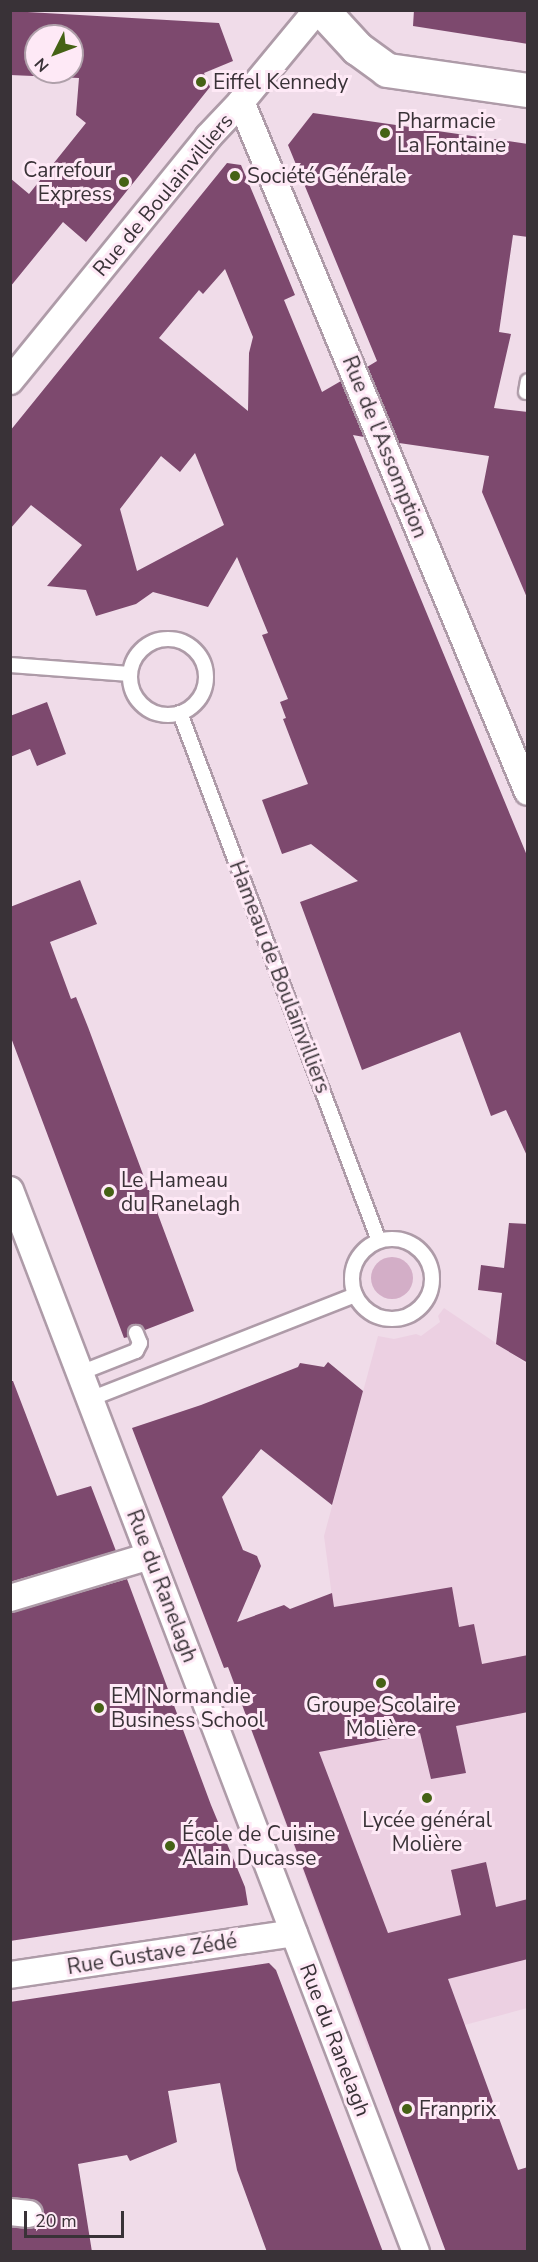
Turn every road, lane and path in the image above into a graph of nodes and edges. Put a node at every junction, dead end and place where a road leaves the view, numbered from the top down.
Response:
1 (317, 10) edge
2 (322, 10) edge
3 (528, 90) edge
4 (241, 102) junction
5 (10, 381) edge
6 (10, 665) edge
7 (130, 674) junction
8 (180, 713) junction
9 (528, 792) edge
10 (10, 1190) edge
11 (379, 1241) junction
12 (355, 1295) junction
13 (136, 1333) dead end
14 (80, 1373) junction
15 (90, 1399) junction
16 (150, 1556) junction
17 (10, 1598) edge
18 (294, 1933) junction
19 (10, 1975) edge
20 (416, 2252) edge

1 - 4 street, Rue de Boulainvilliers
2 - 3 street
4 - 5 street, Rue de Boulainvilliers
4 - 9 street, Rue de l'Assomption
6 - 7 lane
7 - 8 lane
7 - 8 lane
8 - 11 lane, Hameau de Boulainvilliers
10 - 14 street, Rue du Ranelagh
11 - 12 lane
11 - 12 lane
12 - 15 lane
13 - 14 lane
14 - 15 street, Rue du Ranelagh
15 - 16 street, Rue du Ranelagh
16 - 17 street
16 - 18 street, Rue du Ranelagh
18 - 19 street, Rue Gustave Zédé
18 - 20 street, Rue du Ranelagh

